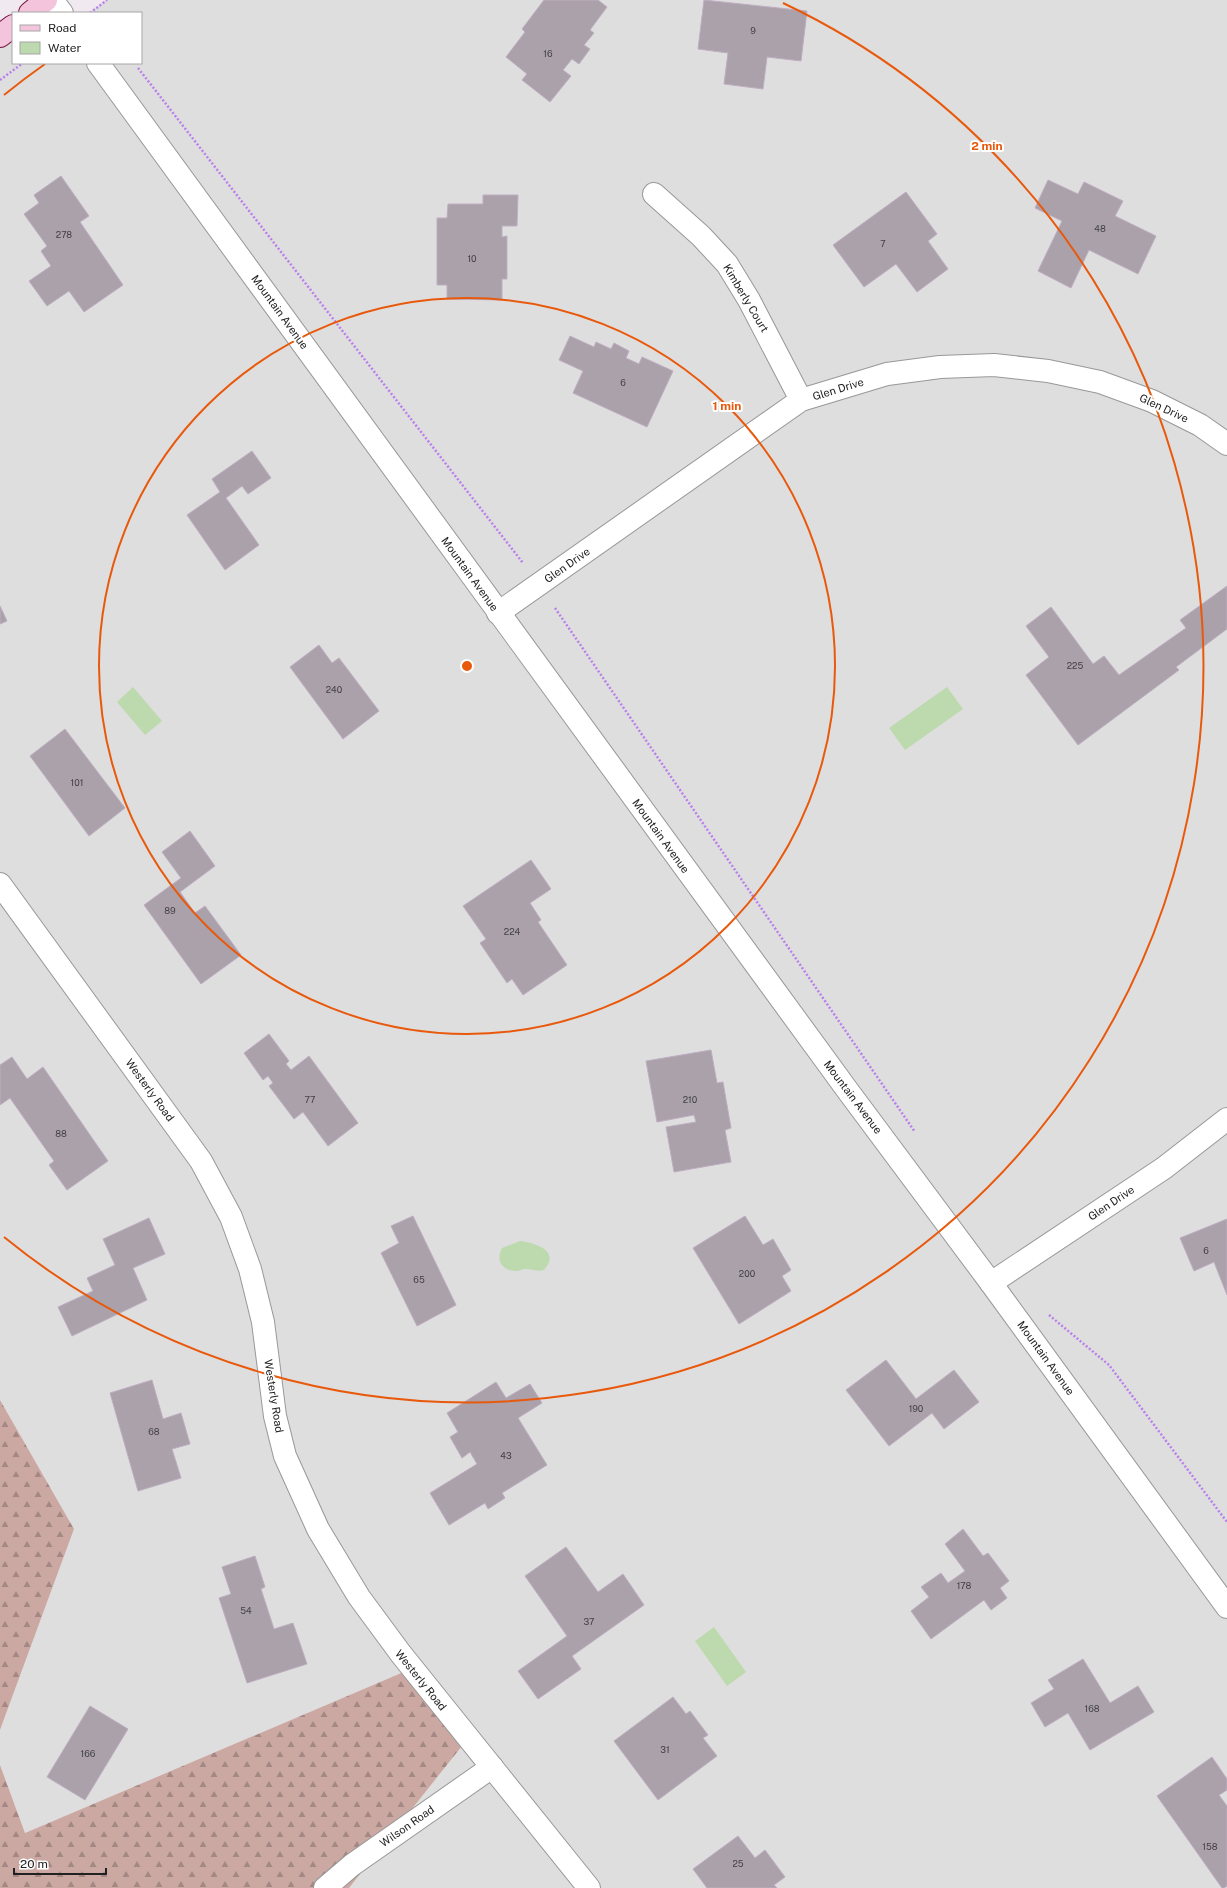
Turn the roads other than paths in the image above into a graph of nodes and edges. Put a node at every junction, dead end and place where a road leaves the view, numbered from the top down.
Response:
1 (46, 0) edge
2 (52, 0) edge
3 (31, 12) edge
4 (61, 12) edge
5 (12, 27) edge
6 (0, 36) edge
7 (99, 64) edge
8 (654, 194) dead end
9 (801, 400) junction
10 (1227, 444) edge
11 (498, 613) junction
12 (0, 884) edge
13 (1227, 1119) edge
14 (991, 1283) junction
15 (1227, 1607) edge
16 (492, 1767) junction
17 (325, 1888) edge
18 (588, 1888) edge

1 - 3 street
2 - 4 street
5 - 6 street
7 - 11 street, Mountain Avenue
8 - 9 street, Kimberly Court
9 - 10 street, Glen Drive
9 - 11 street, Glen Drive
11 - 14 street, Mountain Avenue
12 - 16 street, Westerly Road
13 - 14 street, Glen Drive
14 - 15 street, Mountain Avenue
16 - 17 street, Wilson Road
16 - 18 street, Westerly Road

